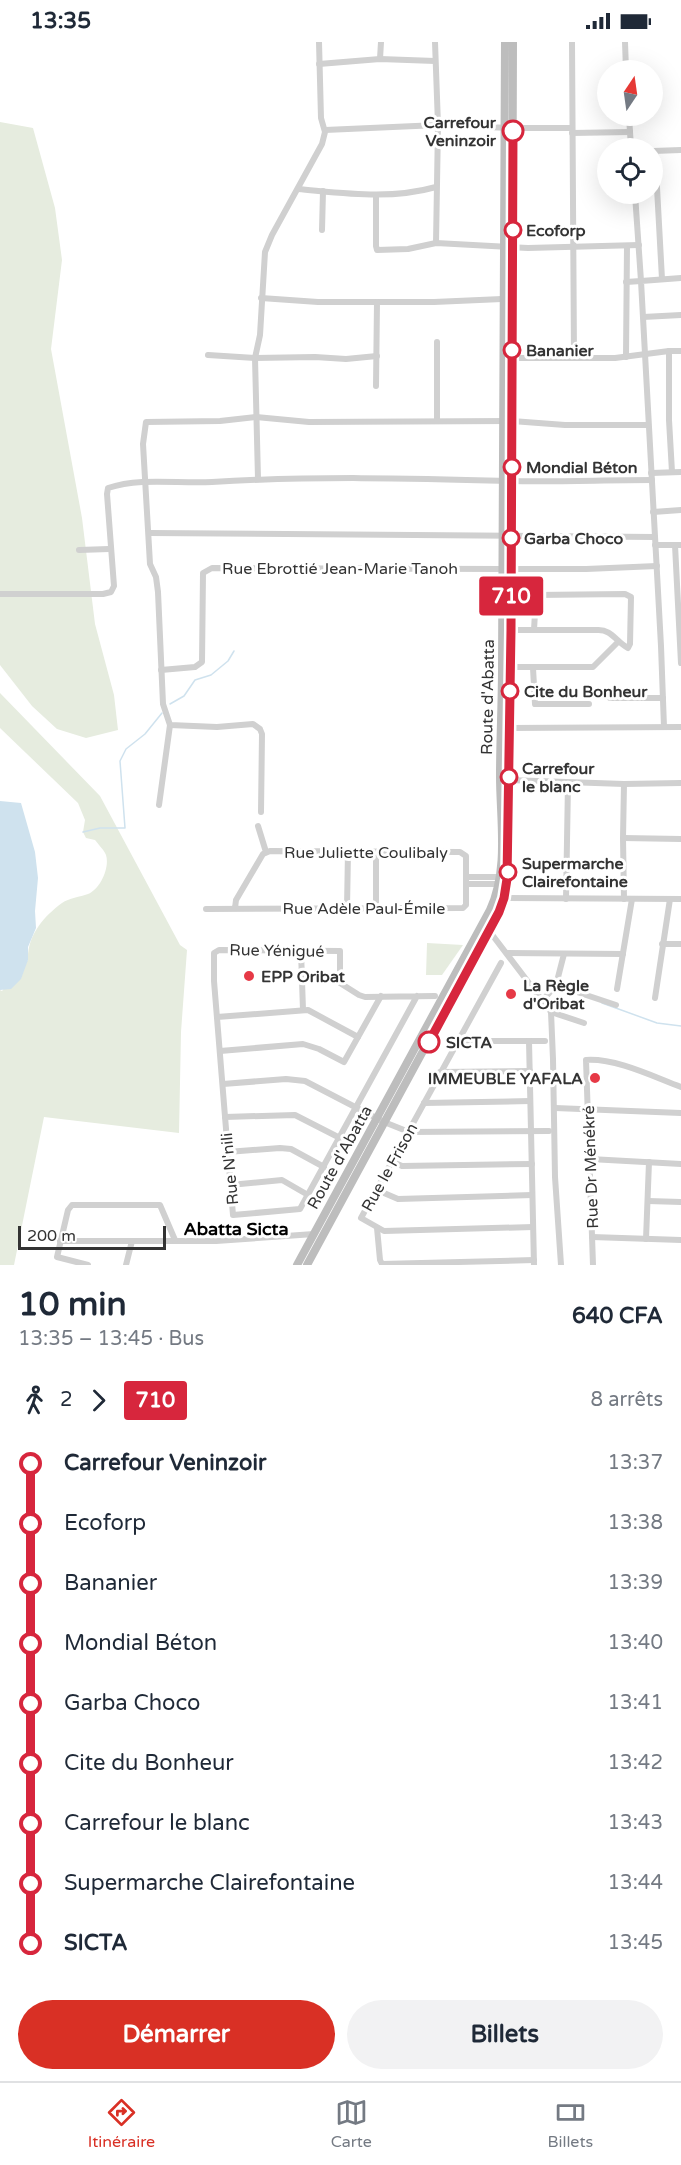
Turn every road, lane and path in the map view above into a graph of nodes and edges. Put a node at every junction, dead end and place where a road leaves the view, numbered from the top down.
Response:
1 (319, 42) edge
2 (381, 42) edge
3 (435, 42) edge
4 (505, 42) edge
5 (513, 42) edge
6 (572, 42) edge
7 (625, 42) edge
8 (380, 59) junction
9 (626, 60) edge
10 (435, 61) junction
11 (319, 64) junction
12 (438, 125) junction
13 (630, 126) edge
14 (509, 128) junction
15 (325, 130) junction
16 (572, 130) junction
17 (630, 132) junction
18 (630, 138) edge
19 (681, 150) edge
20 (663, 151) edge
21 (436, 187) junction
22 (298, 189) junction
23 (323, 191) junction
24 (376, 195) junction
25 (636, 204) edge
26 (657, 204) edge
27 (322, 230) dead end
28 (436, 243) junction
29 (639, 245) junction
30 (503, 246) junction
31 (574, 246) junction
32 (627, 246) junction
33 (513, 248) junction
34 (681, 278) edge
35 (662, 279) junction
36 (641, 281) junction
37 (626, 282) junction
38 (261, 298) junction
39 (502, 299) junction
40 (377, 302) junction
41 (681, 315) edge
42 (643, 317) junction
43 (436, 342) dead end
44 (669, 351) junction
45 (681, 351) edge
46 (208, 355) dead end
47 (377, 356) junction
48 (644, 356) junction
49 (574, 357) junction
50 (626, 357) junction
51 (255, 358) junction
52 (512, 358) junction
53 (376, 386) dead end
54 (256, 417) junction
55 (437, 420) junction
56 (508, 420) junction
57 (648, 425) junction
58 (672, 472) junction
59 (681, 472) edge
60 (651, 477) junction
61 (258, 479) junction
62 (507, 481) junction
63 (146, 482) junction
64 (681, 510) edge
65 (653, 512) junction
66 (149, 533) junction
67 (507, 535) junction
68 (655, 541) junction
69 (678, 545) edge
70 (109, 549) junction
71 (79, 550) dead end
72 (657, 566) junction
73 (507, 569) junction
74 (0, 594) edge
75 (511, 630) junction
76 (534, 630) junction
77 (618, 642) junction
78 (681, 663) edge
79 (511, 667) junction
80 (533, 668) junction
81 (161, 670) junction
82 (610, 698) dead end
83 (663, 698) junction
84 (589, 704) dead end
85 (170, 725) junction
86 (505, 728) junction
87 (664, 728) junction
88 (681, 728) edge
89 (508, 780) junction
90 (568, 783) junction
91 (681, 783) edge
92 (624, 784) junction
93 (159, 805) dead end
94 (261, 812) dead end
95 (258, 826) dead end
96 (623, 838) junction
97 (681, 838) edge
98 (266, 852) junction
99 (348, 852) junction
100 (376, 852) junction
101 (500, 880) junction
102 (466, 881) junction
103 (504, 898) junction
104 (566, 899) junction
105 (624, 899) junction
106 (632, 899) junction
107 (670, 899) junction
108 (681, 899) edge
109 (235, 908) junction
110 (347, 908) junction
111 (376, 908) junction
112 (206, 909) dead end
113 (486, 927) junction
114 (662, 944) junction
115 (681, 944) edge
116 (301, 951) junction
117 (507, 953) junction
118 (564, 954) junction
119 (623, 954) junction
120 (501, 963) dead end
121 (556, 984) junction
122 (617, 988) dead end
123 (381, 996) junction
124 (417, 996) junction
125 (435, 996) dead end
126 (655, 998) dead end
127 (543, 1000) junction
128 (616, 1005) dead end
129 (303, 1010) junction
130 (550, 1012) junction
131 (218, 1017) junction
132 (584, 1023) dead end
133 (358, 1037) junction
134 (459, 1041) junction
135 (529, 1041) junction
136 (545, 1041) dead end
137 (220, 1051) junction
138 (530, 1071) junction
139 (440, 1072) junction
140 (223, 1084) junction
141 (681, 1087) edge
142 (530, 1101) junction
143 (424, 1103) junction
144 (357, 1108) junction
145 (555, 1108) junction
146 (589, 1110) junction
147 (681, 1113) edge
148 (225, 1117) junction
149 (381, 1121) junction
150 (531, 1131) junction
151 (549, 1131) dead end
152 (409, 1132) junction
153 (340, 1138) junction
154 (227, 1152) junction
155 (590, 1159) junction
156 (393, 1162) junction
157 (649, 1162) junction
158 (532, 1164) junction
159 (681, 1164) edge
160 (324, 1167) junction
161 (230, 1185) junction
162 (377, 1190) junction
163 (308, 1195) junction
164 (532, 1195) junction
165 (648, 1201) junction
166 (681, 1202) edge
167 (533, 1227) junction
168 (377, 1228) junction
169 (314, 1234) junction
170 (592, 1237) junction
171 (646, 1239) junction
172 (60, 1240) junction
173 (176, 1240) junction
174 (681, 1240) edge
175 (132, 1241) junction
176 (495, 1263) edge
177 (534, 1263) edge
178 (304, 1264) edge
179 (88, 1265) edge
180 (126, 1265) edge
181 (561, 1265) edge
182 (593, 1265) edge

1 - 11 street
2 - 8 street
3 - 10 street
4 - 14 street, Route d'Abatta
5 - 14 street, Route d'Abatta
6 - 16 street
7 - 9 street
8 - 10 street
8 - 11 street
10 - 12 street
11 - 15 street
12 - 14 street
12 - 15 street
12 - 21 street
13 - 17 street
14 - 16 street
14 - 30 street, Route d'Abatta
14 - 33 street, Route d'Abatta
15 - 22 street
16 - 17 street
16 - 31 street
17 - 18 street
19 - 20 street
21 - 24 street
21 - 28 street
22 - 23 street
22 - 38 street
23 - 24 street
23 - 27 street
24 - 28 street
25 - 29 street
26 - 35 street
28 - 30 street
29 - 32 street
29 - 36 street
30 - 33 street
30 - 39 street, Route d'Abatta
31 - 32 street
31 - 33 street
31 - 49 street
32 - 37 street
33 - 52 street, Route d'Abatta
34 - 35 street
35 - 36 street
36 - 37 street
36 - 42 street
37 - 50 street
38 - 40 street
38 - 51 street
39 - 40 street
39 - 56 street, Route d'Abatta
40 - 47 street
41 - 42 street
42 - 48 street
43 - 55 street
44 - 45 street
44 - 48 street
44 - 58 street
46 - 51 street
47 - 51 street
47 - 53 street
48 - 50 street
48 - 57 street
49 - 50 street
49 - 52 street
51 - 54 street
52 - 56 street, Route d'Abatta
54 - 55 street
54 - 61 street
54 - 63 street
55 - 56 street
56 - 57 street
56 - 62 street, Route d'Abatta
57 - 60 street
58 - 59 street
58 - 60 street
60 - 62 street
60 - 65 street
61 - 62 street
61 - 63 street
62 - 67 street, Route d'Abatta
63 - 66 street
63 - 70 street
64 - 65 street
65 - 68 street
66 - 67 street
66 - 81 street
67 - 68 street
67 - 73 street, Route d'Abatta
68 - 69 street
68 - 72 street
69 - 78 street
70 - 71 street
70 - 74 street
72 - 73 street
72 - 83 street
73 - 75 street, Route d'Abatta
73 - 81 street, Rue Ebrottié Jean-Marie Tanoh
73 - 86 street, Route d'Abatta
75 - 76 street
75 - 79 street, Route d'Abatta
76 - 77 street
76 - 77 street
77 - 80 street
79 - 80 street
79 - 86 street, Route d'Abatta
80 - 84 street
81 - 85 street
82 - 83 street
83 - 87 street
85 - 93 street
85 - 94 street
86 - 87 street
86 - 89 street, Route d'Abatta
86 - 101 street, Route d'Abatta
87 - 88 street
89 - 90 street
89 - 103 street, Route d'Abatta
90 - 92 street
90 - 104 street
91 - 92 street
92 - 96 street
95 - 98 street
96 - 97 street
96 - 105 street
98 - 99 street, Rue Juliette Coulibaly
98 - 109 street, Rue Juliette Coulibaly
99 - 100 street, Rue Juliette Coulibaly
99 - 110 street
100 - 102 street, Rue Juliette Coulibaly
100 - 111 street
101 - 102 street
101 - 113 street, Route d'Abatta
102 - 111 street, Rue Adèle Paul-Émile
103 - 104 street
103 - 113 street, Route d'Abatta
104 - 105 street
105 - 106 street
106 - 107 street
106 - 119 street
107 - 108 street
107 - 114 street
109 - 110 street, Rue Adèle Paul-Émile
109 - 112 street, Rue Adèle Paul-Émile
110 - 111 street, Rue Adèle Paul-Émile
113 - 117 street
113 - 149 street, Route d'Abatta
114 - 115 street
114 - 126 street
116 - 123 street, Rue Yénigué
116 - 129 street
116 - 131 street, Rue Yénigué
117 - 118 street
117 - 127 street
118 - 119 street
118 - 121 street
119 - 122 street
120 - 134 street, Rue le Frison
121 - 127 street
121 - 128 street
123 - 124 street, Rue Yénigué
123 - 133 street
124 - 125 street, Rue Yénigué
124 - 144 street, Rue N'nili
127 - 130 street
129 - 131 street
129 - 133 street
130 - 132 street
130 - 145 street
131 - 137 street, Rue Yénigué
133 - 137 street
134 - 135 street
134 - 139 street, Rue le Frison
135 - 136 street
135 - 138 street
137 - 140 street, Rue Yénigué
138 - 139 street
138 - 142 street
139 - 143 street, Rue le Frison
140 - 144 street
140 - 148 street, Rue N'nili
141 - 146 street, Rue Dr Ménékré
142 - 143 street
142 - 150 street
143 - 152 street, Rue le Frison
144 - 149 street
144 - 153 street, Rue N'nili
145 - 146 street
145 - 181 street
146 - 147 street
146 - 155 street, Rue Dr Ménékré
148 - 153 street
148 - 154 street, Rue N'nili
149 - 152 street
149 - 169 street, Route d'Abatta
149 - 178 street, Route d'Abatta
150 - 151 street
150 - 152 street
150 - 158 street
152 - 156 street, Rue le Frison
153 - 160 street, Rue N'nili
154 - 160 street
154 - 161 street, Rue N'nili
155 - 157 street
155 - 170 street, Rue Dr Ménékré
156 - 158 street
156 - 162 street, Rue le Frison
157 - 159 street
157 - 165 street
158 - 164 street
160 - 163 street, Rue N'nili
161 - 163 street
161 - 163 street, Rue N'nili
162 - 164 street
162 - 168 street, Rue le Frison
164 - 167 street
165 - 166 street
165 - 171 street
167 - 168 street, Rue le Frison
167 - 177 street
168 - 176 street
169 - 173 street
169 - 178 street, Route d'Abatta
170 - 171 street
170 - 182 street, Rue Dr Ménékré
171 - 174 street
172 - 173 street
172 - 175 street
172 - 179 street
173 - 175 street
175 - 180 street
176 - 177 street

